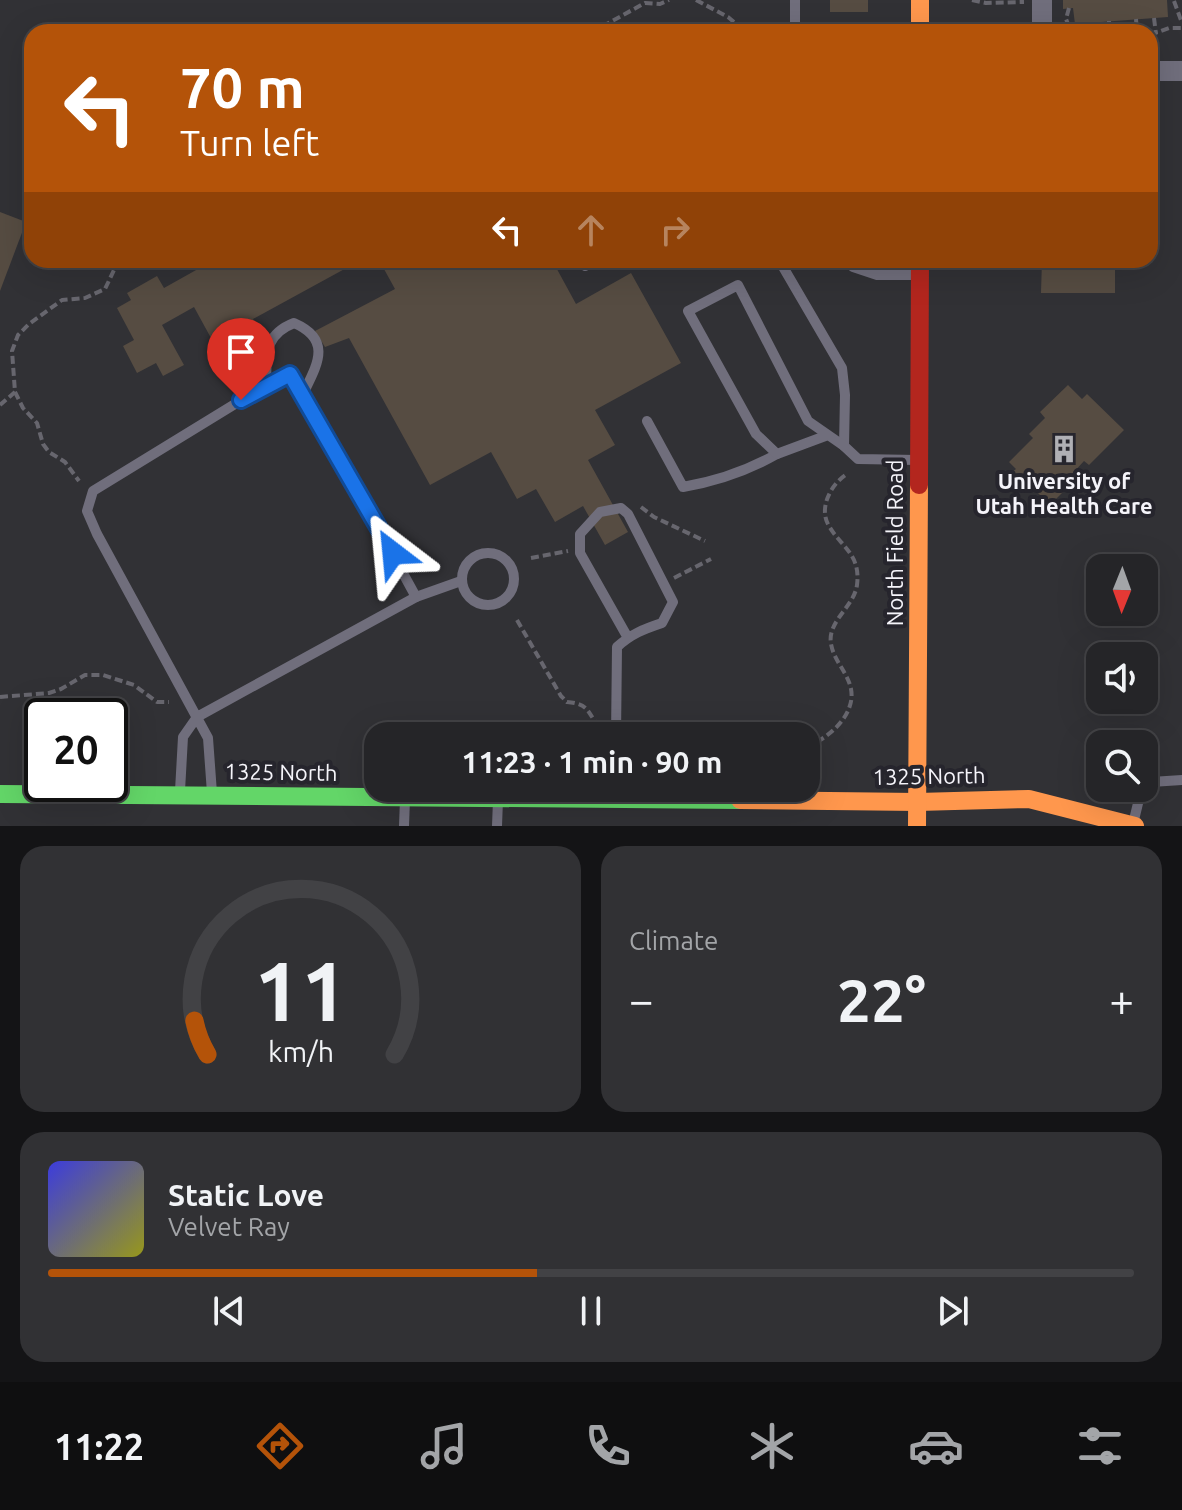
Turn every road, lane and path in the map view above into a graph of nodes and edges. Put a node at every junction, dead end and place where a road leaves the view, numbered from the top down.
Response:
1 (669, 0) edge
2 (696, 0) edge
3 (795, 0) edge
4 (920, 0) edge
5 (972, 0) edge
6 (1174, 1) edge
7 (1042, 2) edge
8 (1069, 8) dead end
9 (1154, 18) dead end
10 (1136, 19) dead end
11 (607, 24) edge
12 (736, 24) edge
13 (795, 24) edge
14 (920, 24) edge
15 (1042, 24) edge
16 (1068, 24) edge
17 (1136, 24) edge
18 (1154, 24) edge
19 (1182, 25) edge
20 (1158, 33) edge
21 (1158, 71) edge
22 (1182, 71) edge
23 (115, 268) edge
24 (784, 268) edge
25 (856, 268) edge
26 (920, 268) edge
27 (255, 342) dead end
28 (227, 369) dead end
29 (266, 385) junction
30 (15, 392) junction
31 (303, 394) junction
32 (0, 405) edge
33 (647, 421) dead end
34 (828, 435) junction
35 (844, 446) junction
36 (777, 454) junction
37 (919, 460) junction
38 (847, 474) dead end
39 (79, 481) dead end
40 (673, 526) dead end
41 (705, 541) dead end
42 (580, 549) junction
43 (531, 558) dead end
44 (711, 559) dead end
45 (678, 576) dead end
46 (461, 581) junction
47 (416, 597) junction
48 (628, 638) junction
49 (0, 697) edge
50 (169, 702) dead end
51 (197, 717) junction
52 (616, 722) edge
53 (820, 741) edge
54 (1182, 780) edge
55 (213, 795) junction
56 (1, 796) edge
57 (180, 796) junction
58 (364, 797) edge
59 (820, 799) edge
60 (405, 802) edge
61 (498, 802) edge
62 (918, 802) junction
63 (404, 826) edge
64 (497, 826) edge
65 (917, 826) edge
66 (1134, 826) edge

1 - 11 path
2 - 12 path
3 - 13 lane
4 - 14 street
5 - 7 path
6 - 19 path
7 - 15 street
8 - 16 path
9 - 18 path
10 - 17 path
19 - 20 path
21 - 22 street
23 - 30 path
24 - 35 lane
25 - 26 lane
26 - 37 street, North Field Road
27 - 28 path
29 - 31 lane
29 - 31 lane
29 - 51 lane
30 - 32 path
30 - 39 path
31 - 47 lane
33 - 36 lane
34 - 35 lane
34 - 36 lane
34 - 36 lane
35 - 37 lane
37 - 62 street, North Field Road
38 - 53 path
40 - 41 path
42 - 43 path
42 - 48 lane
42 - 48 lane
44 - 45 path
46 - 46 lane
46 - 47 lane
47 - 51 lane
48 - 52 lane
49 - 50 path
51 - 55 lane
51 - 57 lane
54 - 66 lane
55 - 57 street, 1325 North
55 - 58 street, 1325 North
56 - 57 street, 1325 North
59 - 62 street, 1325 North
60 - 63 lane
61 - 64 lane
62 - 65 street, North Field Road
62 - 66 street, 1325 North

